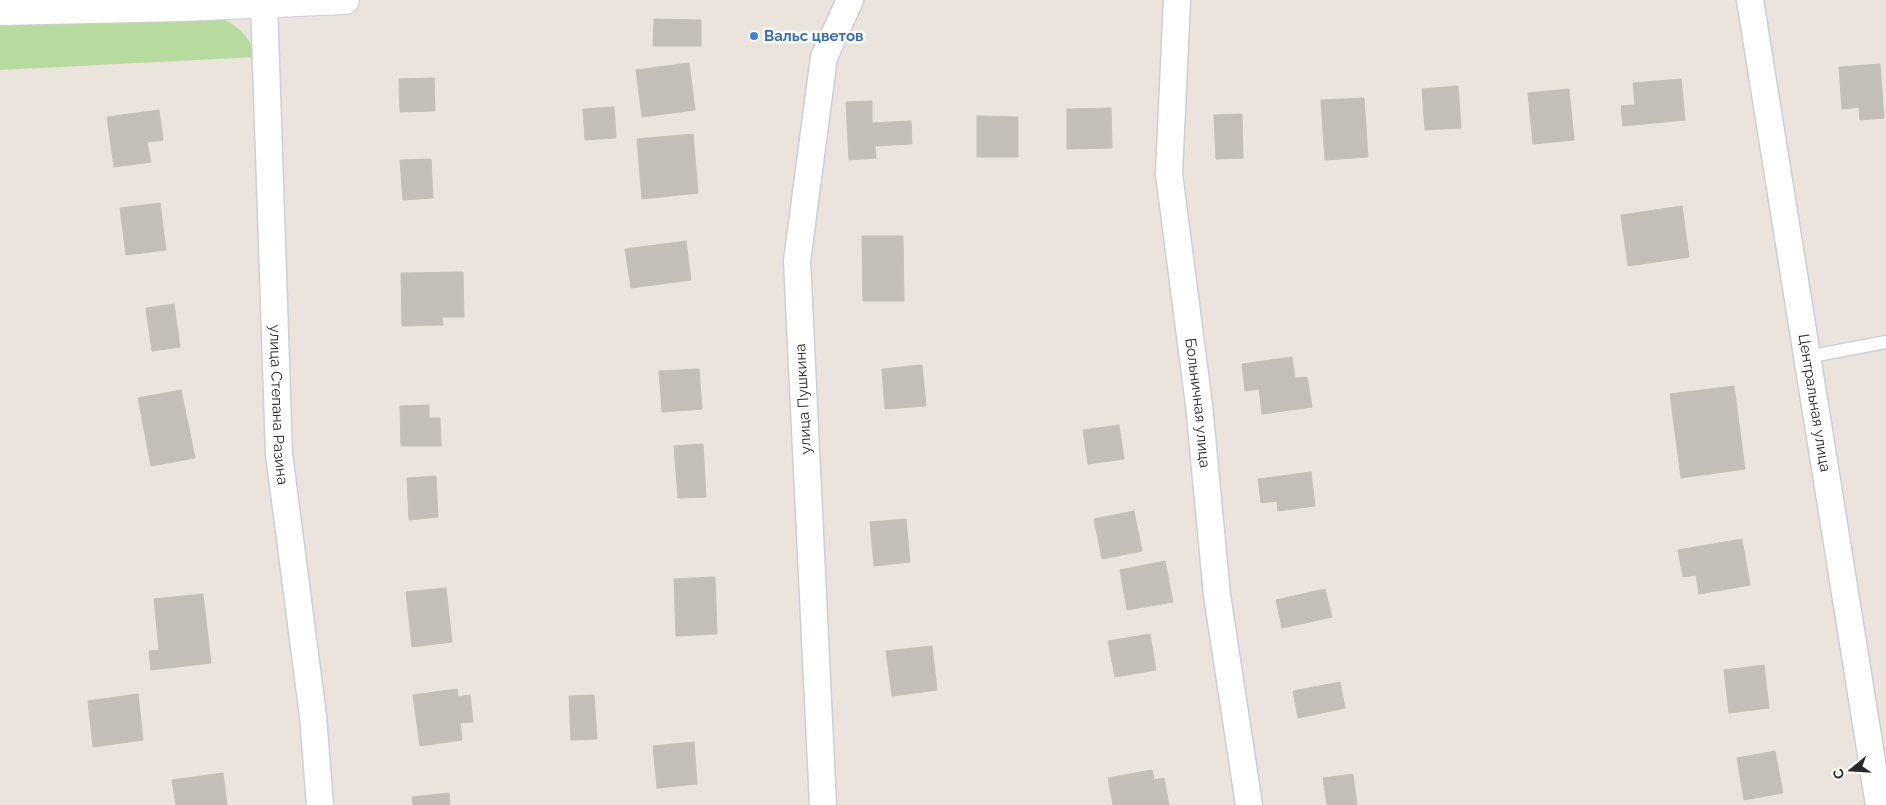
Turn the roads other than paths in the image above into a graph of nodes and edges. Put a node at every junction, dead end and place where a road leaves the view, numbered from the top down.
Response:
1 (346, 0) edge
2 (850, 0) edge
3 (1177, 0) edge
4 (1750, 0) edge
5 (181, 3) edge
6 (264, 3) junction
7 (0, 11) edge
8 (1886, 342) edge
9 (1807, 357) junction
10 (1879, 763) edge
11 (320, 805) edge
12 (823, 805) edge
13 (1249, 805) edge
14 (1879, 805) edge

1 - 6 street
2 - 12 street, улица Пушкина
3 - 13 street, Больничная улица
4 - 9 street, Центральная улица
5 - 6 street
5 - 7 street
6 - 11 street, улица Степана Разина
8 - 9 lane
9 - 10 street, Центральная улица
10 - 14 street, Центральная улица

